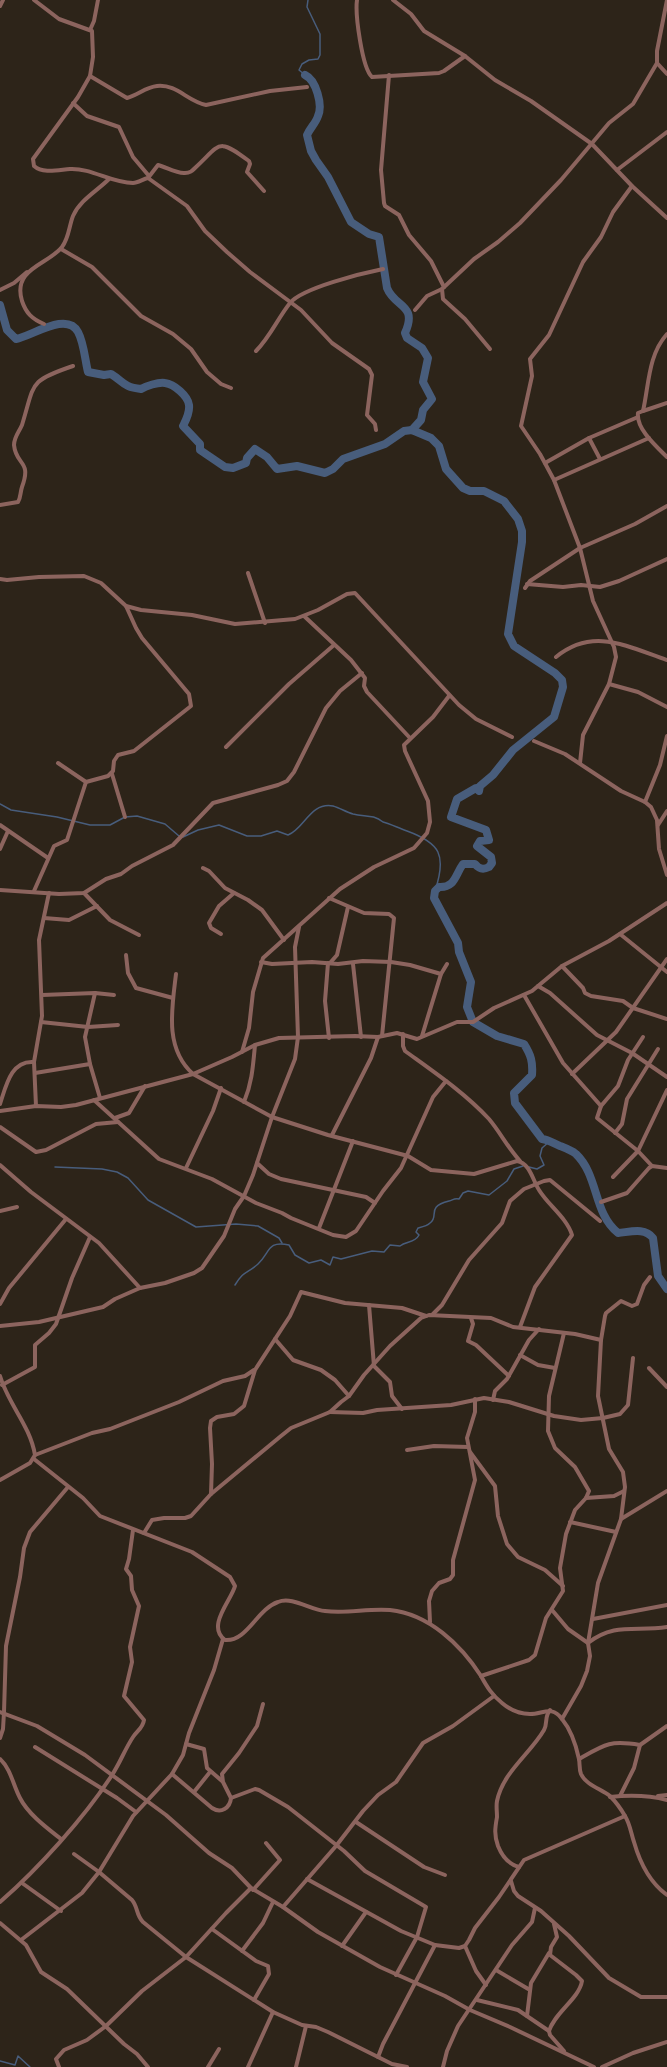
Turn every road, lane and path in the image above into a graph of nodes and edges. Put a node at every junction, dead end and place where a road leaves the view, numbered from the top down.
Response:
1 (3, 0) edge
2 (34, 0) edge
3 (98, 0) edge
4 (357, 0) edge
5 (394, 0) edge
6 (667, 0) edge
7 (0, 6) edge
8 (90, 30) junction
9 (465, 56) junction
10 (657, 62) junction
11 (667, 74) edge
12 (390, 75) junction
13 (90, 76) junction
14 (307, 87) dead end
15 (73, 104) junction
16 (667, 132) edge
17 (597, 137) junction
18 (586, 138) junction
19 (592, 144) junction
20 (617, 170) junction
21 (148, 177) junction
22 (109, 179) junction
23 (632, 186) junction
24 (264, 191) dead end
25 (667, 218) edge
26 (61, 249) junction
27 (32, 268) junction
28 (383, 268) dead end
29 (443, 288) junction
30 (0, 290) edge
31 (291, 302) junction
32 (414, 310) dead end
33 (44, 324) dead end
34 (667, 334) edge
35 (490, 349) dead end
36 (256, 351) dead end
37 (73, 366) dead end
38 (231, 388) dead end
39 (667, 403) edge
40 (643, 412) junction
41 (638, 417) junction
42 (376, 430) dead end
43 (589, 438) junction
44 (649, 438) junction
45 (667, 457) edge
46 (600, 460) junction
47 (546, 464) junction
48 (554, 480) junction
49 (0, 505) edge
50 (667, 506) edge
51 (580, 548) junction
52 (667, 559) edge
53 (248, 573) dead end
54 (0, 579) edge
55 (590, 588) junction
56 (126, 606) junction
57 (304, 616) junction
58 (265, 623) junction
59 (612, 641) junction
60 (334, 645) junction
61 (556, 657) dead end
62 (667, 660) edge
63 (362, 673) junction
64 (609, 684) junction
65 (449, 696) junction
66 (667, 707) edge
67 (667, 736) edge
68 (512, 737) dead end
69 (410, 738) junction
70 (534, 741) dead end
71 (226, 747) dead end
72 (58, 763) dead end
73 (580, 763) junction
74 (112, 774) junction
75 (86, 782) junction
76 (646, 802) junction
77 (667, 810) edge
78 (125, 817) dead end
79 (658, 824) junction
80 (0, 825) edge
81 (8, 831) junction
82 (0, 850) edge
83 (48, 858) junction
84 (203, 868) dead end
85 (667, 875) edge
86 (0, 890) edge
87 (34, 891) junction
88 (234, 892) junction
89 (49, 893) junction
90 (84, 893) junction
91 (329, 898) junction
92 (667, 903) edge
93 (97, 906) junction
94 (348, 908) junction
95 (44, 918) junction
96 (299, 927) junction
97 (221, 934) dead end
98 (620, 934) junction
99 (139, 935) dead end
100 (284, 940) junction
101 (126, 955) dead end
102 (667, 959) edge
103 (261, 962) junction
104 (296, 962) junction
105 (391, 962) junction
106 (329, 963) junction
107 (353, 964) junction
108 (447, 964) dead end
109 (562, 966) junction
110 (660, 967) junction
111 (667, 972) edge
112 (176, 974) dead end
113 (441, 974) junction
114 (538, 986) junction
115 (95, 993) junction
116 (42, 994) junction
117 (114, 995) dead end
118 (524, 995) junction
119 (173, 998) junction
120 (633, 1008) junction
121 (667, 1019) edge
122 (42, 1022) junction
123 (118, 1025) dead end
124 (88, 1027) junction
125 (403, 1034) junction
126 (422, 1036) junction
127 (298, 1037) junction
128 (361, 1037) junction
129 (380, 1037) junction
130 (643, 1037) dead end
131 (329, 1038) junction
132 (608, 1040) junction
133 (255, 1045) junction
134 (658, 1049) dead end
135 (242, 1052) junction
136 (632, 1053) junction
137 (34, 1062) junction
138 (90, 1064) junction
139 (648, 1065) junction
140 (35, 1073) junction
141 (193, 1074) junction
142 (572, 1074) junction
143 (667, 1077) edge
144 (446, 1081) junction
145 (144, 1086) junction
146 (221, 1088) junction
147 (667, 1090) edge
148 (100, 1098) junction
149 (94, 1100) junction
150 (244, 1102) junction
151 (0, 1104) edge
152 (36, 1106) junction
153 (601, 1106) junction
154 (0, 1111) edge
155 (272, 1117) junction
156 (117, 1120) junction
157 (0, 1127) edge
158 (615, 1133) junction
159 (332, 1136) junction
160 (353, 1141) junction
161 (638, 1151) junction
162 (408, 1156) junction
163 (520, 1161) junction
164 (256, 1163) junction
165 (0, 1165) edge
166 (652, 1166) junction
167 (186, 1168) junction
168 (667, 1168) edge
169 (613, 1177) dead end
170 (535, 1184) junction
171 (333, 1190) junction
172 (244, 1196) junction
173 (601, 1202) dead end
174 (375, 1203) junction
175 (17, 1207) dead end
176 (0, 1211) edge
177 (66, 1218) junction
178 (600, 1221) dead end
179 (319, 1228) junction
180 (90, 1237) junction
181 (650, 1277) dead end
182 (140, 1288) junction
183 (0, 1304) edge
184 (369, 1305) junction
185 (432, 1314) junction
186 (59, 1316) junction
187 (426, 1316) junction
188 (471, 1318) junction
189 (0, 1326) edge
190 (520, 1327) junction
191 (539, 1329) junction
192 (564, 1333) junction
193 (275, 1339) junction
194 (601, 1340) junction
195 (520, 1356) junction
196 (633, 1358) dead end
197 (373, 1364) junction
198 (555, 1368) junction
199 (650, 1368) dead end
200 (255, 1370) junction
201 (0, 1376) edge
202 (509, 1376) junction
203 (2, 1385) junction
204 (667, 1387) edge
205 (349, 1396) junction
206 (475, 1399) junction
207 (493, 1400) junction
208 (402, 1409) junction
209 (330, 1412) junction
210 (549, 1415) junction
211 (603, 1418) junction
212 (468, 1448) junction
213 (407, 1450) dead end
214 (34, 1457) junction
215 (0, 1480) edge
216 (68, 1487) junction
217 (624, 1491) junction
218 (667, 1491) edge
219 (210, 1494) junction
220 (586, 1498) junction
221 (620, 1519) junction
222 (570, 1522) junction
223 (133, 1530) junction
224 (616, 1532) junction
225 (144, 1534) junction
226 (563, 1586) junction
227 (667, 1606) edge
228 (552, 1610) junction
229 (593, 1619) junction
230 (430, 1622) junction
231 (667, 1627) edge
232 (223, 1639) junction
233 (588, 1643) junction
234 (481, 1676) junction
235 (494, 1696) junction
236 (263, 1704) dead end
237 (550, 1710) junction
238 (2, 1712) edge
239 (562, 1719) junction
240 (667, 1726) edge
241 (0, 1738) edge
242 (186, 1744) junction
243 (640, 1745) junction
244 (35, 1747) dead end
245 (0, 1759) edge
246 (579, 1759) junction
247 (210, 1772) junction
248 (112, 1774) junction
249 (172, 1774) junction
250 (222, 1782) junction
251 (102, 1790) junction
252 (194, 1792) junction
253 (667, 1795) edge
254 (620, 1796) junction
255 (610, 1797) junction
256 (656, 1797) junction
257 (231, 1798) junction
258 (667, 1800) edge
259 (146, 1801) junction
260 (136, 1812) junction
261 (625, 1816) junction
262 (356, 1822) junction
263 (61, 1839) junction
264 (266, 1843) dead end
265 (336, 1846) junction
266 (74, 1854) dead end
267 (519, 1867) junction
268 (99, 1872) junction
269 (446, 1875) dead end
270 (307, 1879) junction
271 (511, 1881) junction
272 (22, 1883) junction
273 (252, 1889) junction
274 (667, 1895) edge
275 (0, 1902) edge
276 (273, 1902) junction
277 (282, 1907) junction
278 (535, 1908) junction
279 (61, 1911) junction
280 (366, 1912) junction
281 (553, 1922) junction
282 (0, 1923) edge
283 (212, 1929) junction
284 (417, 1937) junction
285 (21, 1940) junction
286 (435, 1945) junction
287 (342, 1946) junction
288 (465, 1946) junction
289 (242, 1951) junction
290 (549, 1953) junction
291 (186, 1957) junction
292 (496, 1970) junction
293 (396, 1975) junction
294 (415, 1984) junction
295 (486, 1985) junction
296 (530, 1990) junction
297 (667, 1997) edge
298 (254, 2000) junction
299 (477, 2000) junction
300 (470, 2010) junction
301 (274, 2012) junction
302 (528, 2016) junction
303 (106, 2026) junction
304 (306, 2026) junction
305 (549, 2031) junction
306 (667, 2042) edge
307 (219, 2049) dead end
308 (564, 2052) junction
309 (378, 2057) junction
310 (58, 2067) edge
311 (148, 2067) edge
312 (208, 2067) edge
313 (248, 2067) edge
314 (296, 2067) edge
315 (407, 2067) edge
316 (443, 2067) edge
317 (594, 2067) edge
318 (602, 2067) edge

1 - 7 street
2 - 8 street
3 - 8 street
4 - 12 street
5 - 9 street
6 - 10 street
8 - 13 street
9 - 12 street
9 - 18 street
10 - 11 street
10 - 17 street
12 - 29 street
13 - 14 street
13 - 15 street
15 - 21 street
15 - 22 street
16 - 20 street
17 - 18 street
17 - 19 street
18 - 19 street
19 - 20 street
19 - 29 street
20 - 23 street
21 - 22 street
21 - 24 street
21 - 31 street
22 - 26 street
23 - 25 street
23 - 47 street
26 - 27 street
26 - 38 street
27 - 30 street
27 - 33 street
28 - 31 street
29 - 32 street
29 - 35 street
31 - 36 street
31 - 42 street
34 - 40 street
37 - 49 street
39 - 40 street
40 - 41 street
41 - 43 street
41 - 44 street
43 - 46 street
43 - 47 street
44 - 45 street
44 - 46 street
46 - 48 street
47 - 48 street
48 - 51 street
50 - 51 street
51 - 55 street
51 - 55 street
52 - 55 street
53 - 58 street
54 - 56 street
55 - 59 street
56 - 58 street
56 - 74 street
57 - 58 street
57 - 60 street
57 - 65 street
59 - 61 street
59 - 62 street
59 - 64 street
60 - 63 street
60 - 71 street
63 - 69 street
63 - 90 street
64 - 66 street
64 - 73 street
65 - 68 street
65 - 69 street
67 - 76 street
69 - 91 street
70 - 73 street
72 - 75 street
73 - 76 street
74 - 75 street
74 - 78 street
75 - 83 street
76 - 79 street
77 - 79 street
79 - 85 street
80 - 81 street
81 - 82 street
81 - 83 street
83 - 87 street
84 - 88 street
86 - 87 street
87 - 89 street
88 - 97 street
88 - 100 street
89 - 90 street
89 - 95 street
90 - 93 street
91 - 94 street
91 - 96 street
92 - 98 street
93 - 95 street
93 - 99 street
94 - 105 street
94 - 106 street
95 - 116 street
96 - 100 street
96 - 104 street
98 - 109 street
98 - 110 street
100 - 103 street
101 - 119 street
102 - 110 street
103 - 104 street
103 - 135 street
104 - 106 street
104 - 127 street
105 - 107 street
105 - 113 street
105 - 129 street
106 - 107 street
106 - 131 street
107 - 128 street
108 - 113 street
109 - 114 street
109 - 120 street
110 - 111 street
110 - 120 street
112 - 119 street
113 - 126 street
114 - 118 street
114 - 132 street
115 - 116 street
115 - 117 street
115 - 124 street
116 - 122 street
118 - 126 street
118 - 142 street
119 - 141 street
120 - 121 street
120 - 132 street
122 - 124 street
122 - 137 street
123 - 124 street
124 - 138 street
125 - 126 street
125 - 129 street
125 - 144 street
127 - 131 street
127 - 133 street
127 - 155 street
128 - 129 street
128 - 131 street
129 - 159 street
130 - 136 street
132 - 136 street
132 - 142 street
133 - 135 street
133 - 150 street
134 - 139 street
135 - 141 street
136 - 139 street
136 - 153 street
137 - 140 street
137 - 151 street
138 - 140 street
138 - 148 street
139 - 143 street
139 - 158 street
140 - 152 street
141 - 145 street
141 - 146 street
142 - 153 street
144 - 162 street
144 - 163 street
145 - 148 street
145 - 156 street
146 - 150 street
146 - 167 street
147 - 161 street
148 - 149 street
149 - 152 street
149 - 156 street
150 - 155 street
152 - 154 street
153 - 158 street
155 - 159 street
155 - 164 street
156 - 157 street
156 - 167 street
158 - 161 street
159 - 160 street
160 - 162 street
160 - 171 street
161 - 166 street
161 - 169 street
162 - 163 street
162 - 174 street
163 - 170 street
164 - 171 street
164 - 172 street
165 - 177 street
166 - 168 street
166 - 173 street
167 - 172 street
170 - 178 street
170 - 185 street
170 - 190 street
171 - 174 street
171 - 179 street
172 - 179 street
172 - 182 street
174 - 179 street
175 - 176 street
177 - 180 street
177 - 183 street
180 - 182 street
180 - 186 street
181 - 194 street
182 - 186 street
184 - 187 street
184 - 193 street
184 - 197 street
185 - 187 street
185 - 188 street
186 - 189 street
186 - 203 street
187 - 197 street
188 - 190 street
188 - 202 street
190 - 191 street
191 - 192 street
191 - 195 street
192 - 194 street
192 - 198 street
193 - 200 street
193 - 205 street
194 - 211 street
195 - 198 street
195 - 202 street
196 - 211 street
197 - 205 street
197 - 208 street
198 - 210 street
199 - 204 street
200 - 214 street
200 - 219 street
201 - 203 street
202 - 207 street
203 - 214 street
205 - 209 street
206 - 207 street
206 - 208 street
206 - 212 street
207 - 210 street
208 - 209 street
209 - 219 street
210 - 211 street
210 - 220 street
211 - 217 street
212 - 213 street
212 - 226 street
212 - 230 street
214 - 215 street
214 - 216 street
216 - 223 street
216 - 238 street
217 - 220 street
217 - 221 street
218 - 221 street
219 - 225 street
220 - 222 street
221 - 224 street
222 - 224 street
222 - 226 street
223 - 225 street
223 - 248 street
224 - 229 street
225 - 232 street
226 - 228 street
227 - 229 street
228 - 233 street
228 - 234 street
229 - 233 street
230 - 232 street
230 - 234 street
231 - 233 street
232 - 242 street
233 - 239 street
234 - 235 street
235 - 237 street
235 - 262 street
236 - 250 street
237 - 239 street
237 - 267 street
238 - 241 street
238 - 248 street
239 - 246 street
240 - 243 street
242 - 247 street
242 - 249 street
243 - 246 street
243 - 254 street
244 - 251 street
245 - 263 street
246 - 255 street
247 - 250 street
247 - 252 street
248 - 251 street
248 - 259 street
249 - 252 street
249 - 259 street
250 - 257 street
251 - 260 street
251 - 263 street
252 - 257 street
253 - 256 street
254 - 255 street
254 - 256 street
255 - 261 street
256 - 258 street
257 - 265 street
259 - 260 street
259 - 273 street
260 - 268 street
261 - 267 street
261 - 274 street
262 - 265 street
262 - 269 street
263 - 272 street
264 - 273 street
265 - 270 street
265 - 284 street
266 - 268 street
267 - 271 street
268 - 279 street
268 - 291 street
270 - 277 street
270 - 280 street
271 - 278 street
271 - 288 street
272 - 275 street
272 - 279 street
273 - 276 street
273 - 283 street
276 - 277 street
276 - 289 street
277 - 287 street
278 - 281 street
278 - 292 street
279 - 285 street
280 - 284 street
280 - 287 street
281 - 290 street
281 - 297 street
282 - 285 street
283 - 289 street
283 - 291 street
284 - 286 street
284 - 293 street
285 - 303 street
286 - 288 street
286 - 294 street
287 - 293 street
288 - 295 street
289 - 298 street
290 - 296 street
290 - 305 street
291 - 298 street
291 - 303 street
292 - 295 street
292 - 296 street
293 - 294 street
294 - 300 street
294 - 309 street
295 - 299 street
296 - 302 street
298 - 301 street
299 - 300 street
299 - 302 street
300 - 308 street
300 - 316 street
301 - 304 street
301 - 313 street
302 - 305 street
303 - 310 street
303 - 311 street
304 - 309 street
304 - 314 street
305 - 308 street
306 - 318 street
307 - 312 street
308 - 317 street
309 - 315 street

